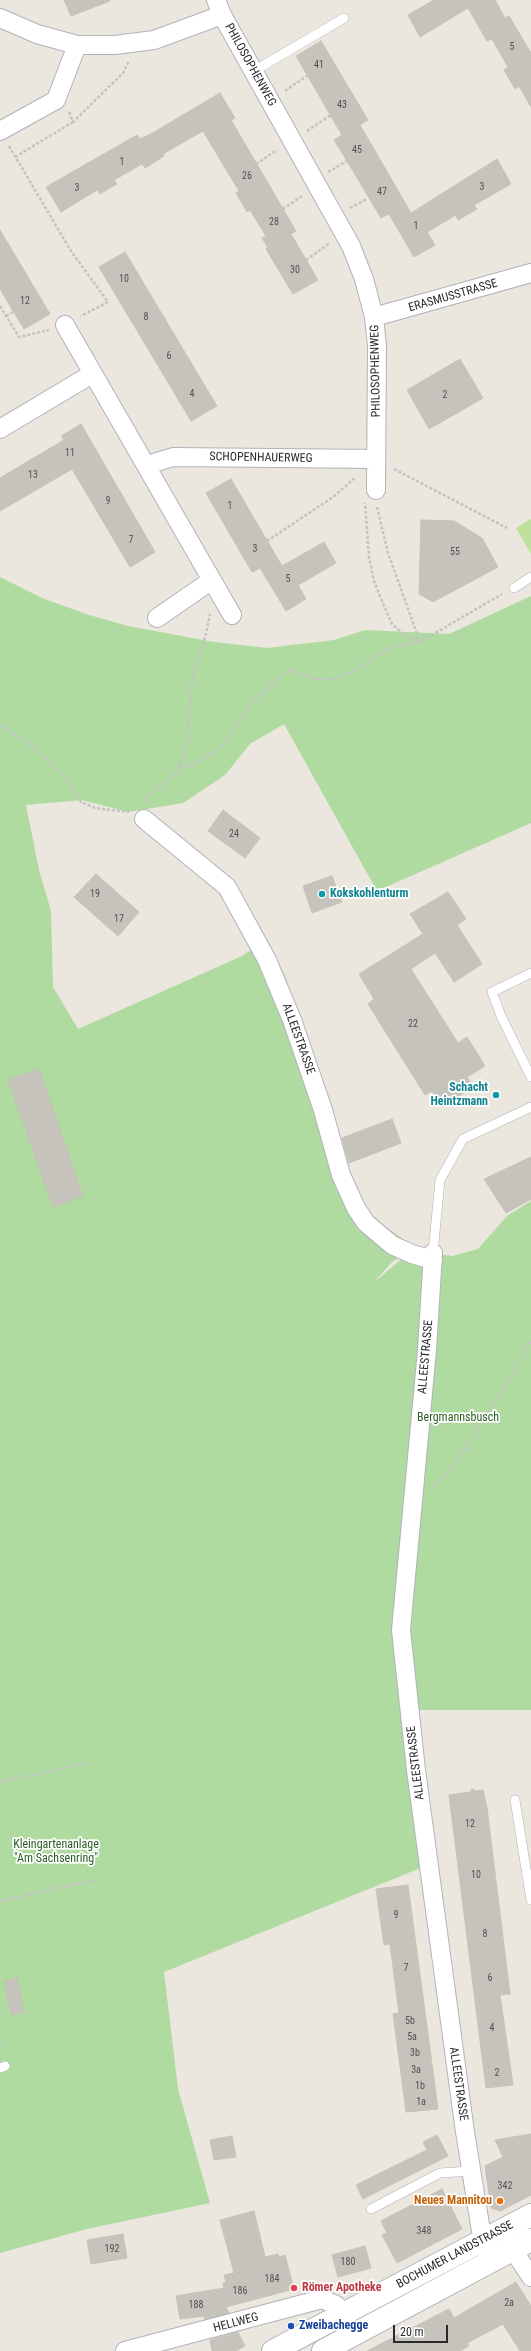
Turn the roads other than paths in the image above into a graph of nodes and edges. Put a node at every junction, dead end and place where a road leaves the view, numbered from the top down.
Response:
1 (219, 7) edge
2 (0, 18) edge
3 (344, 18) dead end
4 (77, 44) junction
5 (254, 71) junction
6 (4, 138) edge
7 (531, 273) edge
8 (374, 317) junction
9 (65, 325) road end
10 (92, 374) junction
11 (0, 429) edge
12 (376, 460) junction
13 (147, 464) junction
14 (370, 494) road end
15 (531, 577) edge
16 (215, 585) junction
17 (514, 588) road end
18 (232, 615) dead end
19 (157, 618) dead end
20 (142, 816) road end
21 (531, 973) edge
22 (531, 1077) edge
23 (531, 1107) edge
24 (433, 1257) junction
25 (515, 1800) dead end
26 (531, 1900) edge
27 (471, 2171) junction
28 (371, 2209) dead end
29 (531, 2215) edge
30 (492, 2235) junction
31 (522, 2245) edge
32 (490, 2262) junction
33 (531, 2277) edge
34 (343, 2313) junction
35 (125, 2351) edge
36 (273, 2351) edge
37 (323, 2351) edge

1 - 4 street
1 - 5 street, PHILOSOPHENWEG
2 - 4 street
3 - 5 lane
4 - 6 street
5 - 8 street, PHILOSOPHENWEG
7 - 8 street, ERASMUSSTRASSE
8 - 12 street, PHILOSOPHENWEG
9 - 10 street
10 - 11 street
10 - 13 street
12 - 13 street, SCHOPENHAUERWEG
12 - 14 street, PHILOSOPHENWEG
13 - 16 street
15 - 17 lane
16 - 18 street
16 - 19 street
20 - 24 street, ALLEESTRASSE
21 - 22 lane
23 - 24 lane
24 - 27 street, ALLEESTRASSE
25 - 26 lane
27 - 28 lane
27 - 30 street, ALLEESTRASSE
29 - 30 main road, BOCHUMER LANDSTRASSE
30 - 31 street
30 - 32 street, ALLEESTRASSE
30 - 34 main road, BOCHUMER LANDSTRASSE
31 - 32 main road, BOCHUMER LANDSTRASSE
31 - 33 street
32 - 37 main road, BOCHUMER LANDSTRASSE
34 - 35 street, HELLWEG
34 - 36 main road, BOCHUMER LANDSTRASSE

